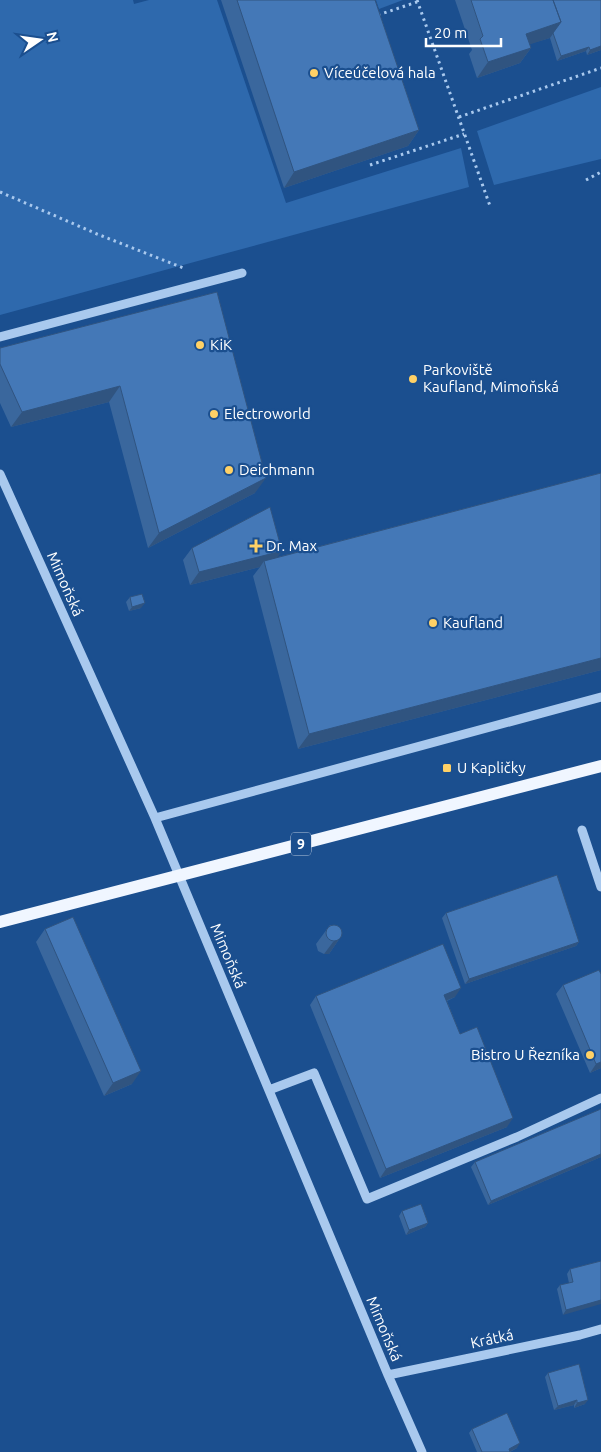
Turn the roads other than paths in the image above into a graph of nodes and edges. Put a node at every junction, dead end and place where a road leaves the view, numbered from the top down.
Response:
1 (242, 273) dead end
2 (0, 337) edge
3 (0, 474) edge
4 (601, 697) edge
5 (601, 766) edge
6 (155, 818) junction
7 (582, 830) dead end
8 (601, 887) edge
9 (0, 922) edge
10 (269, 1090) junction
11 (601, 1098) edge
12 (601, 1329) edge
13 (388, 1375) junction
14 (422, 1452) edge

1 - 2 street
3 - 6 street, Mimoňská
4 - 6 street
5 - 9 main road, 9
6 - 10 street, Mimoňská
7 - 8 street
10 - 11 street
10 - 13 street, Mimoňská
12 - 13 street, Krátká
13 - 14 street, Mimoňská

